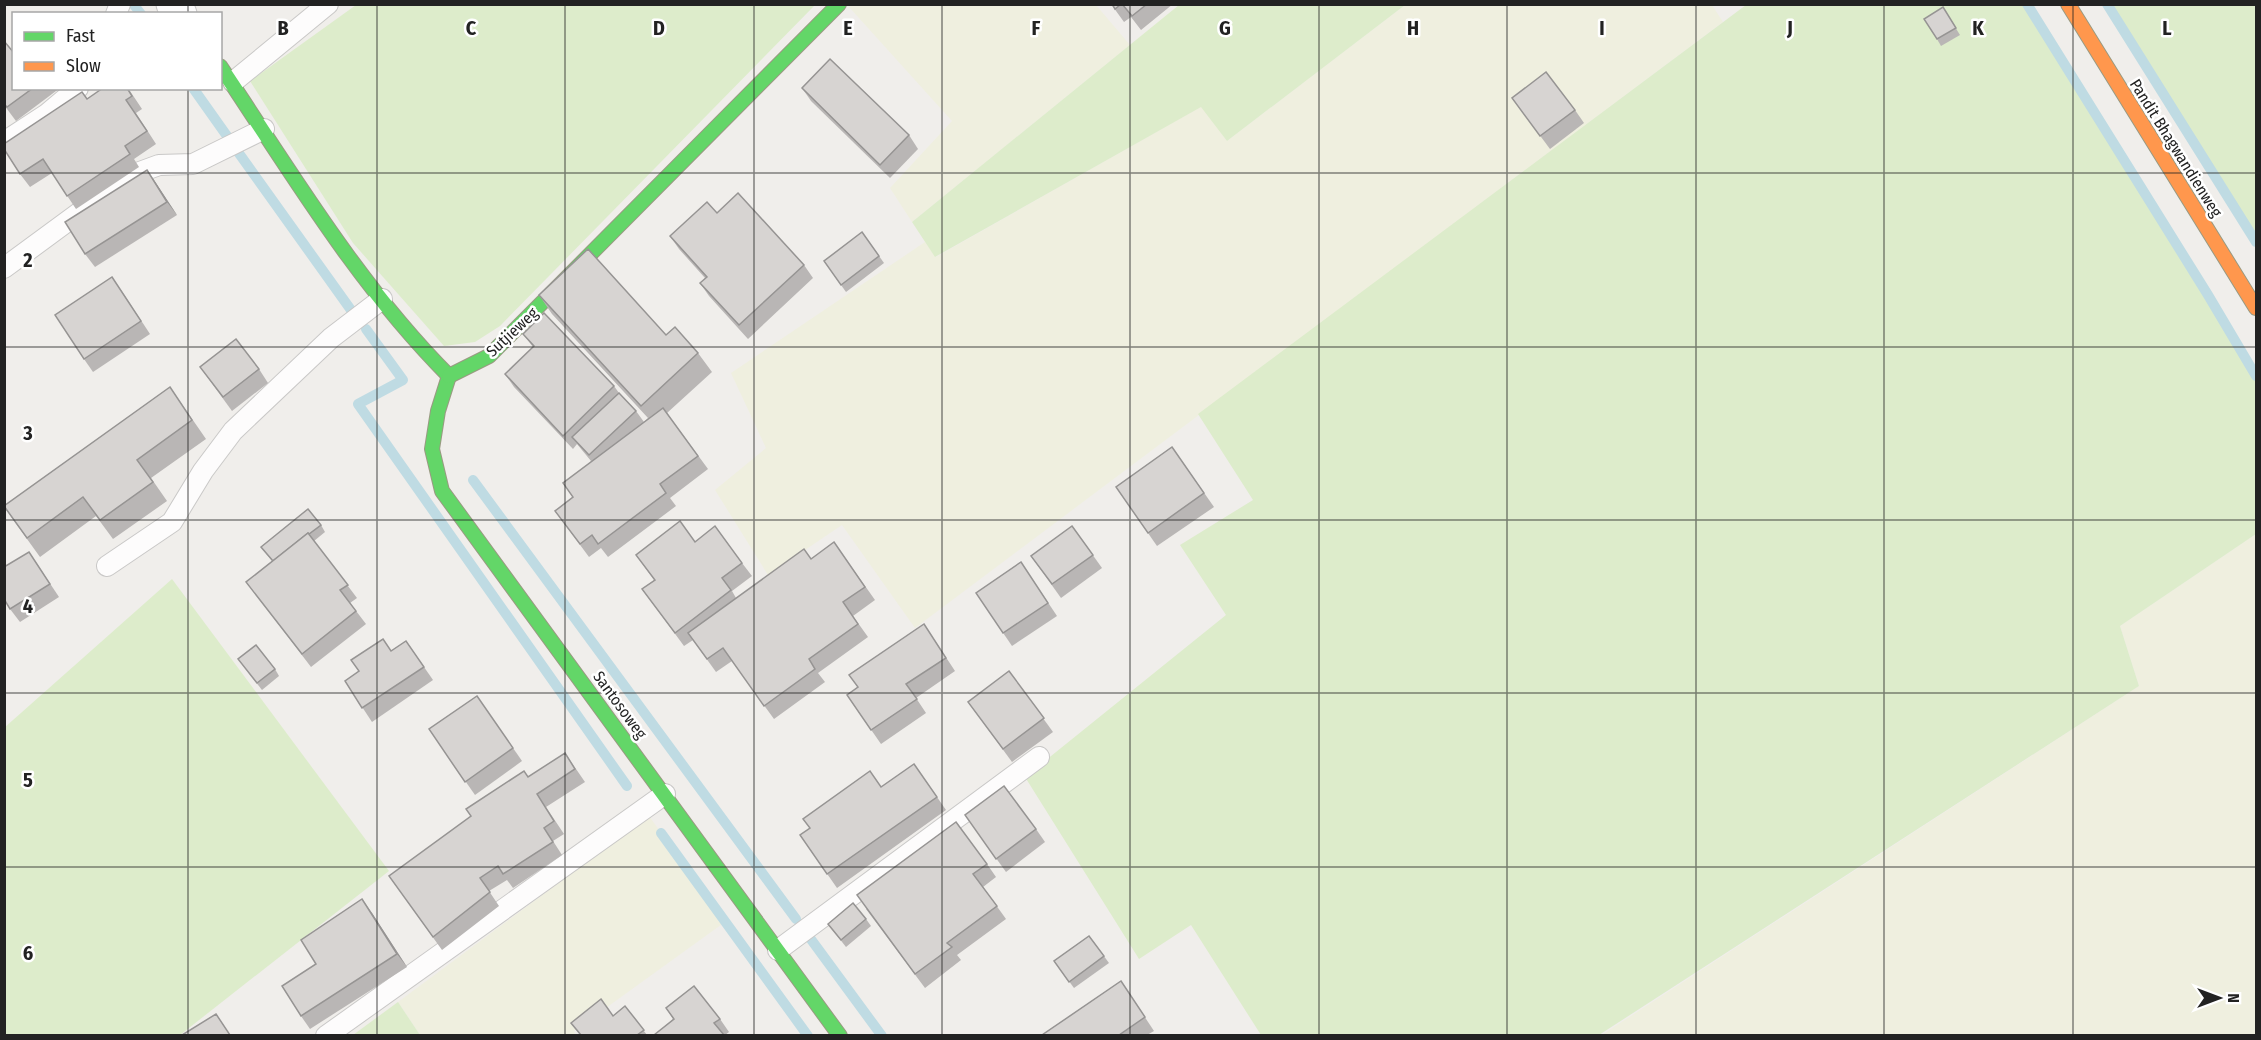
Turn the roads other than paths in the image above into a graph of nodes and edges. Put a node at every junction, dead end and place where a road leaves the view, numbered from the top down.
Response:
1 (328, 4) edge
2 (839, 4) edge
3 (2068, 4) edge
4 (222, 68) edge
5 (233, 82) junction
6 (76, 90) edge
7 (264, 129) junction
8 (4, 142) edge
9 (4, 268) edge
10 (382, 299) junction
11 (2256, 308) edge
12 (449, 375) junction
13 (107, 566) dead end
14 (1039, 757) dead end
15 (665, 794) junction
16 (778, 950) junction
17 (326, 1035) edge
18 (840, 1035) edge

1 - 5 lane
2 - 12 street, Sutjieweg
3 - 11 street, Pandit Bhagwandienweg
4 - 5 street
5 - 7 street
6 - 8 lane
7 - 9 lane
7 - 10 street
10 - 12 street
10 - 13 lane
12 - 15 street, Santosoweg
14 - 16 lane
15 - 16 street, Santosoweg
15 - 17 lane
16 - 18 street, Santosoweg

